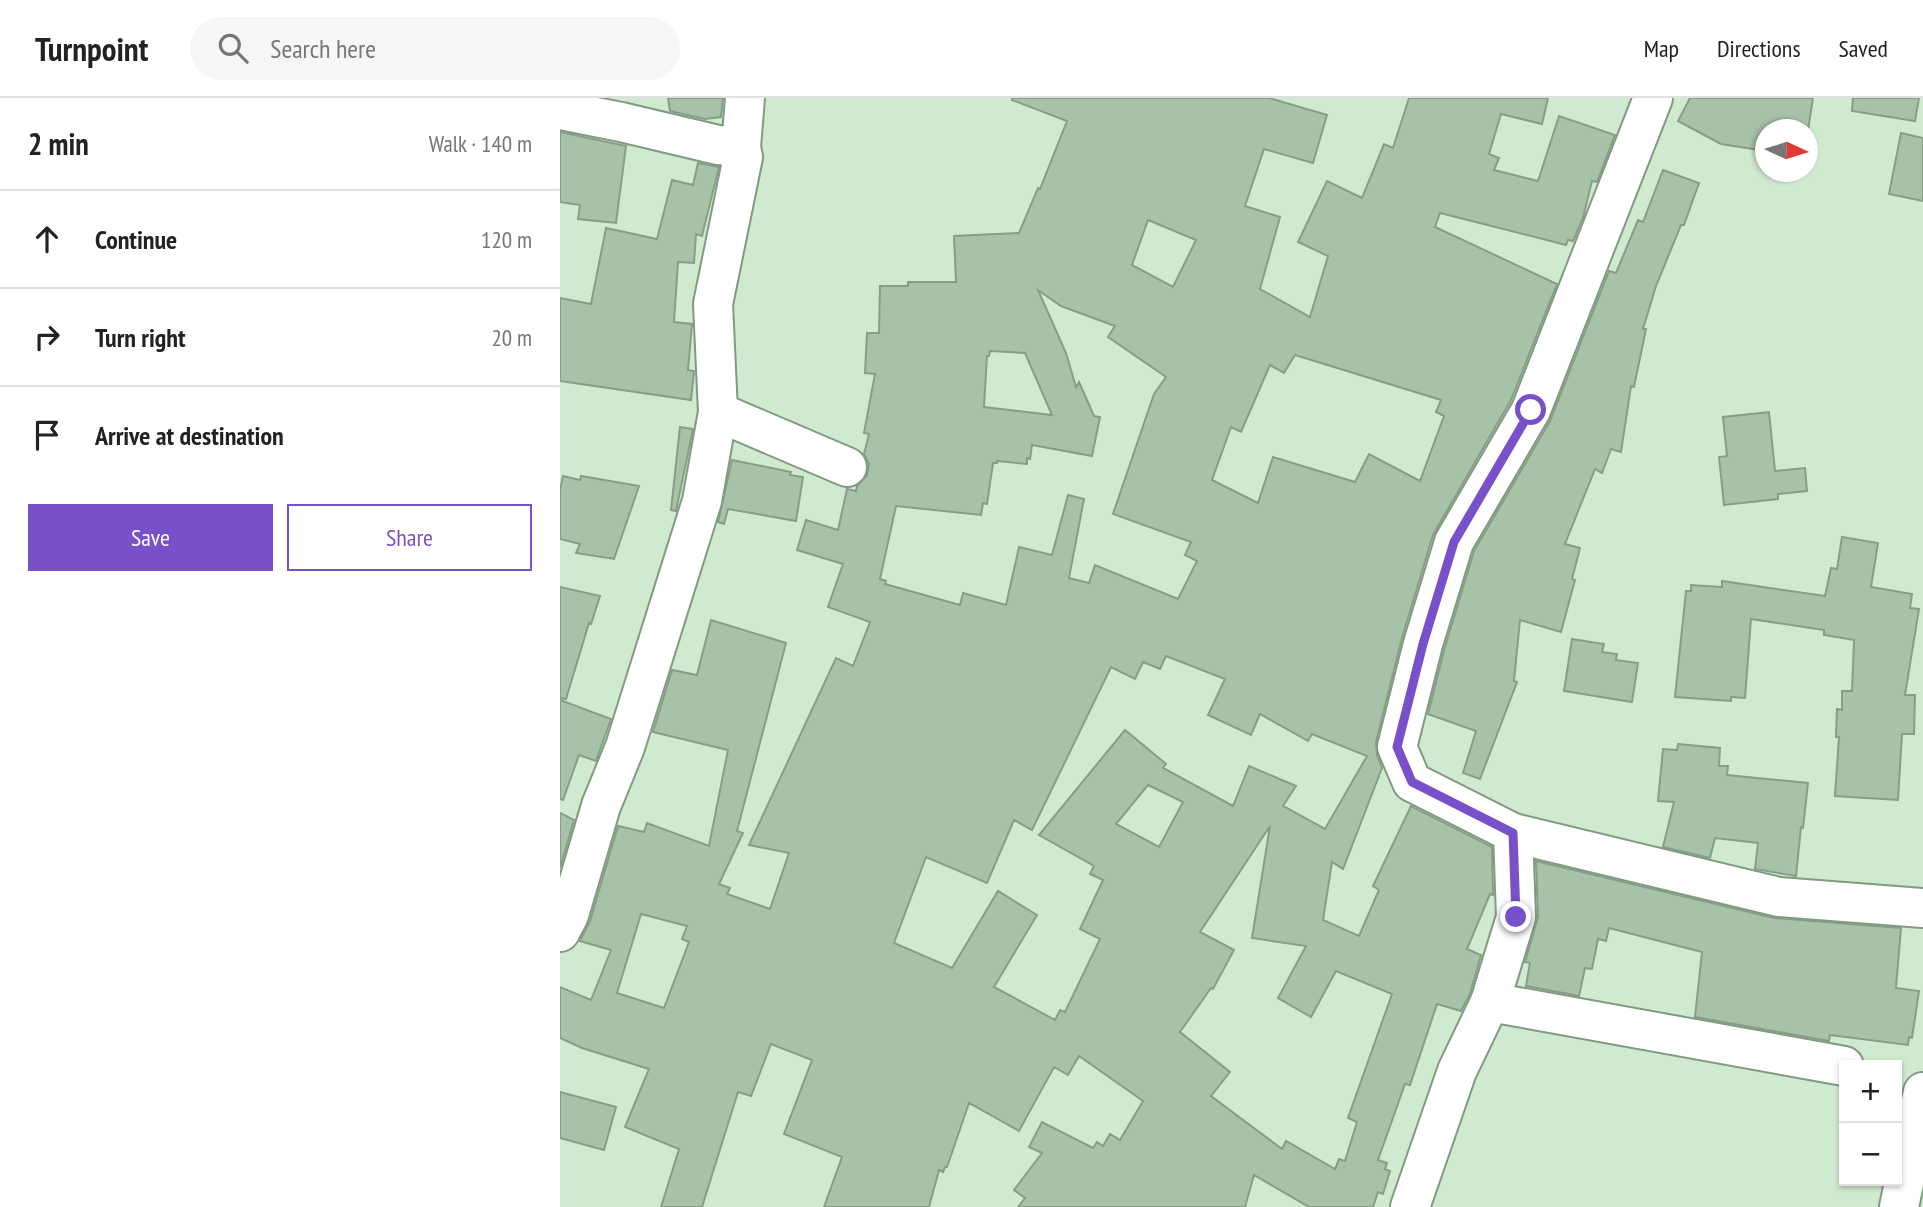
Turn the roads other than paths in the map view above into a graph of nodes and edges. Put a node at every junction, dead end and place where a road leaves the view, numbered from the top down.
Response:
1 (745, 98) edge
2 (1653, 98) edge
3 (560, 110) edge
4 (741, 146) junction
5 (718, 412) junction
6 (847, 467) dead end
7 (1513, 833) junction
8 (1923, 908) edge
9 (560, 932) edge
10 (1490, 1002) junction
11 (1839, 1065) edge
12 (1902, 1076) edge
13 (1923, 1080) edge
14 (1923, 1092) edge
15 (1410, 1207) edge
16 (1899, 1207) edge

1 - 4 street
2 - 7 street
3 - 4 street
4 - 5 street
5 - 6 street
5 - 9 street
7 - 8 street
7 - 10 street
10 - 11 street
10 - 15 street
12 - 13 street
14 - 16 street

